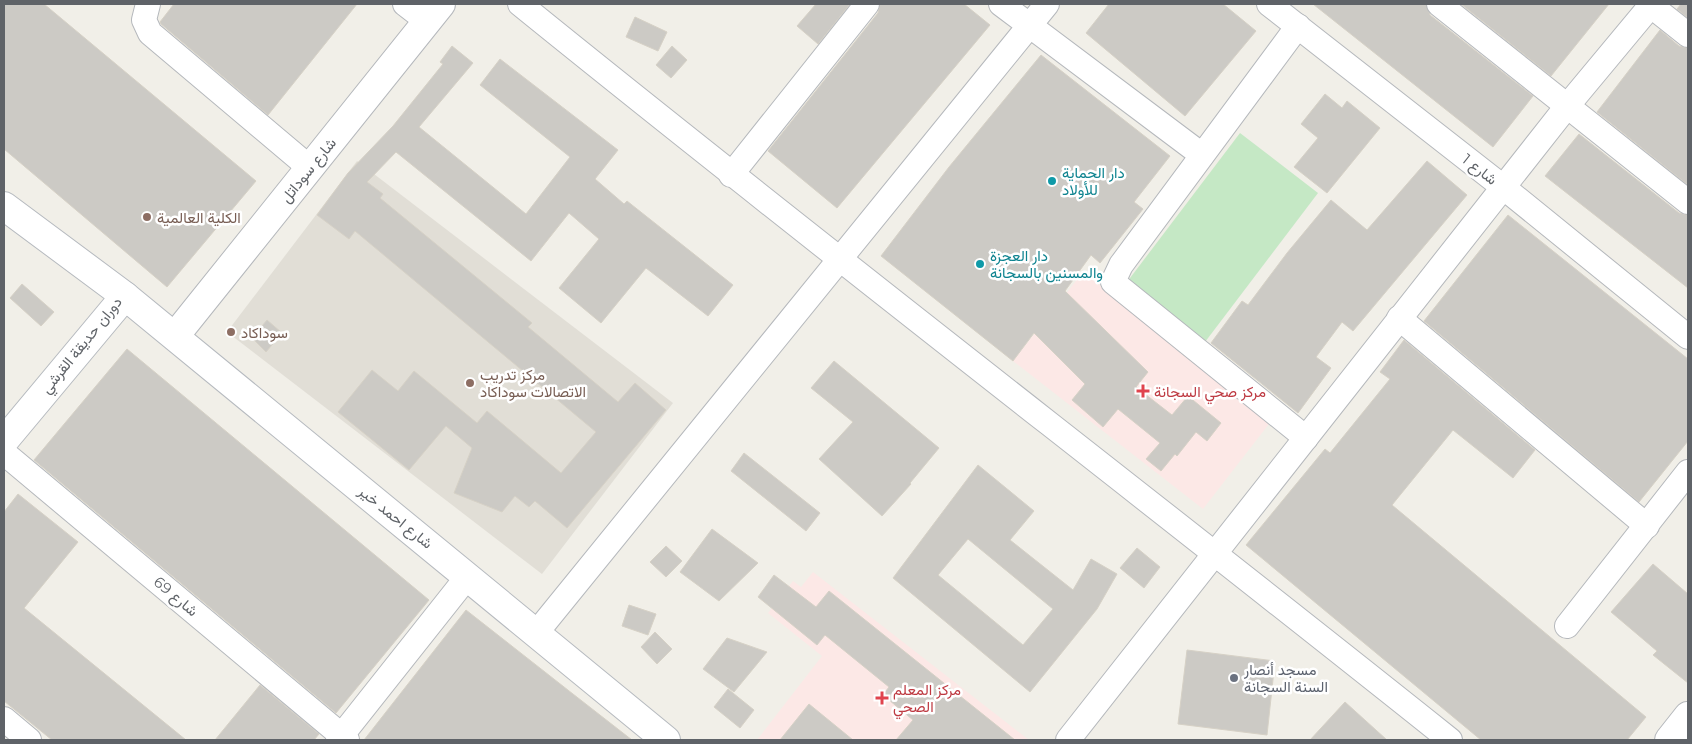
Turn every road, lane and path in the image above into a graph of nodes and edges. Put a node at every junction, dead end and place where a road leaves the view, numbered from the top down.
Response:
1 (148, 4) edge
2 (404, 4) edge
3 (520, 4) edge
4 (867, 4) edge
5 (1001, 4) edge
6 (1047, 4) edge
7 (1270, 4) edge
8 (1440, 4) edge
9 (1651, 4) edge
10 (434, 12) edge
11 (1030, 25) junction
12 (1298, 26) junction
13 (1688, 35) edge
14 (1568, 105) junction
15 (1202, 155) junction
16 (310, 168) junction
17 (731, 175) junction
18 (1503, 187) junction
19 (1688, 202) edge
20 (4, 206) edge
21 (840, 261) junction
22 (124, 296) junction
23 (1399, 318) junction
24 (175, 336) junction
25 (1688, 337) edge
26 (1306, 438) junction
27 (4, 441) edge
28 (4, 453) edge
29 (1688, 472) edge
30 (1647, 526) junction
31 (1216, 553) junction
32 (468, 576) junction
33 (1567, 626) dead end
34 (537, 632) junction
35 (1688, 716) edge
36 (4, 719) edge
37 (342, 739) edge
38 (29, 740) edge
39 (666, 740) edge
40 (1068, 740) edge
41 (1450, 740) edge
42 (1668, 740) edge

1 - 16 street
2 - 10 street
3 - 17 street
4 - 17 street
5 - 11 street
6 - 11 street
7 - 12 street, شارع 1
8 - 14 street
9 - 13 street
9 - 14 street
10 - 16 main road, شارع سوداتل
11 - 15 street
11 - 21 street
12 - 15 street
12 - 18 street, شارع 1
14 - 18 street
14 - 19 street
15 - 26 street
16 - 24 main road, شارع سوداتل
17 - 21 street
18 - 23 street
18 - 25 street, شارع 1
20 - 22 main road, دوران حديقة القرشي
21 - 31 street
21 - 34 street
22 - 24 main road, شارع احمد خير
22 - 27 main road, دوران حديقة القرشي
23 - 26 street
23 - 30 street
24 - 32 main road, شارع احمد خير
26 - 31 street
28 - 37 street, شارع 69
29 - 30 street
30 - 33 street
31 - 40 street
31 - 41 street
32 - 34 main road, شارع احمد خير
32 - 37 street
34 - 39 main road, شارع احمد خير
35 - 42 main road
36 - 38 street

